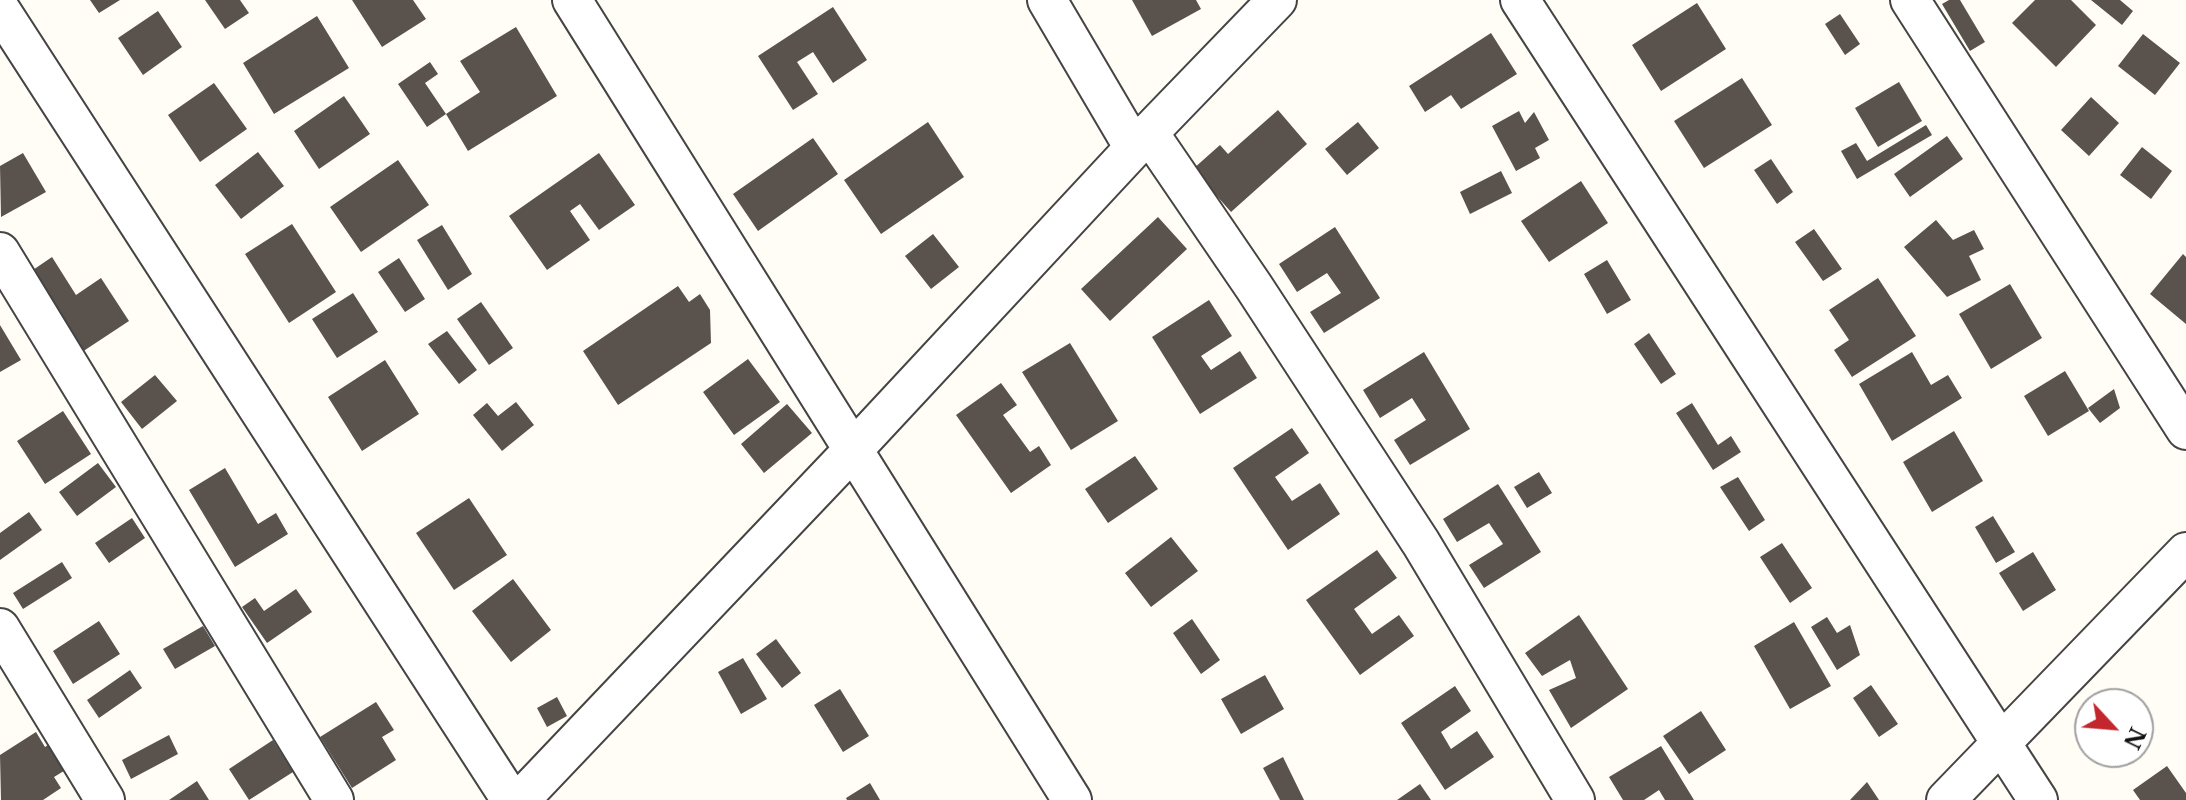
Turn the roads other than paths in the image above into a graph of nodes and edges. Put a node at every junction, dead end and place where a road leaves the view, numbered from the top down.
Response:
1 (572, 0) edge
2 (1047, 0) edge
3 (1277, 0) edge
4 (1520, 0) edge
5 (1910, 0) edge
6 (0, 9) edge
7 (1142, 140) junction
8 (0, 252) edge
9 (2186, 430) edge
10 (852, 451) junction
11 (2186, 552) edge
12 (0, 628) edge
13 (2002, 743) junction
14 (105, 800) edge
15 (334, 800) edge
16 (511, 800) edge
17 (520, 800) edge
18 (1072, 800) edge
19 (1575, 800) edge
20 (1946, 800) edge
21 (2038, 800) edge

1 - 10 street
2 - 7 street
3 - 7 street
4 - 13 street
5 - 9 street
6 - 16 street
7 - 10 street
7 - 19 street
8 - 15 street
10 - 17 street
10 - 18 street
11 - 13 street
12 - 14 street
13 - 20 street
13 - 21 street

